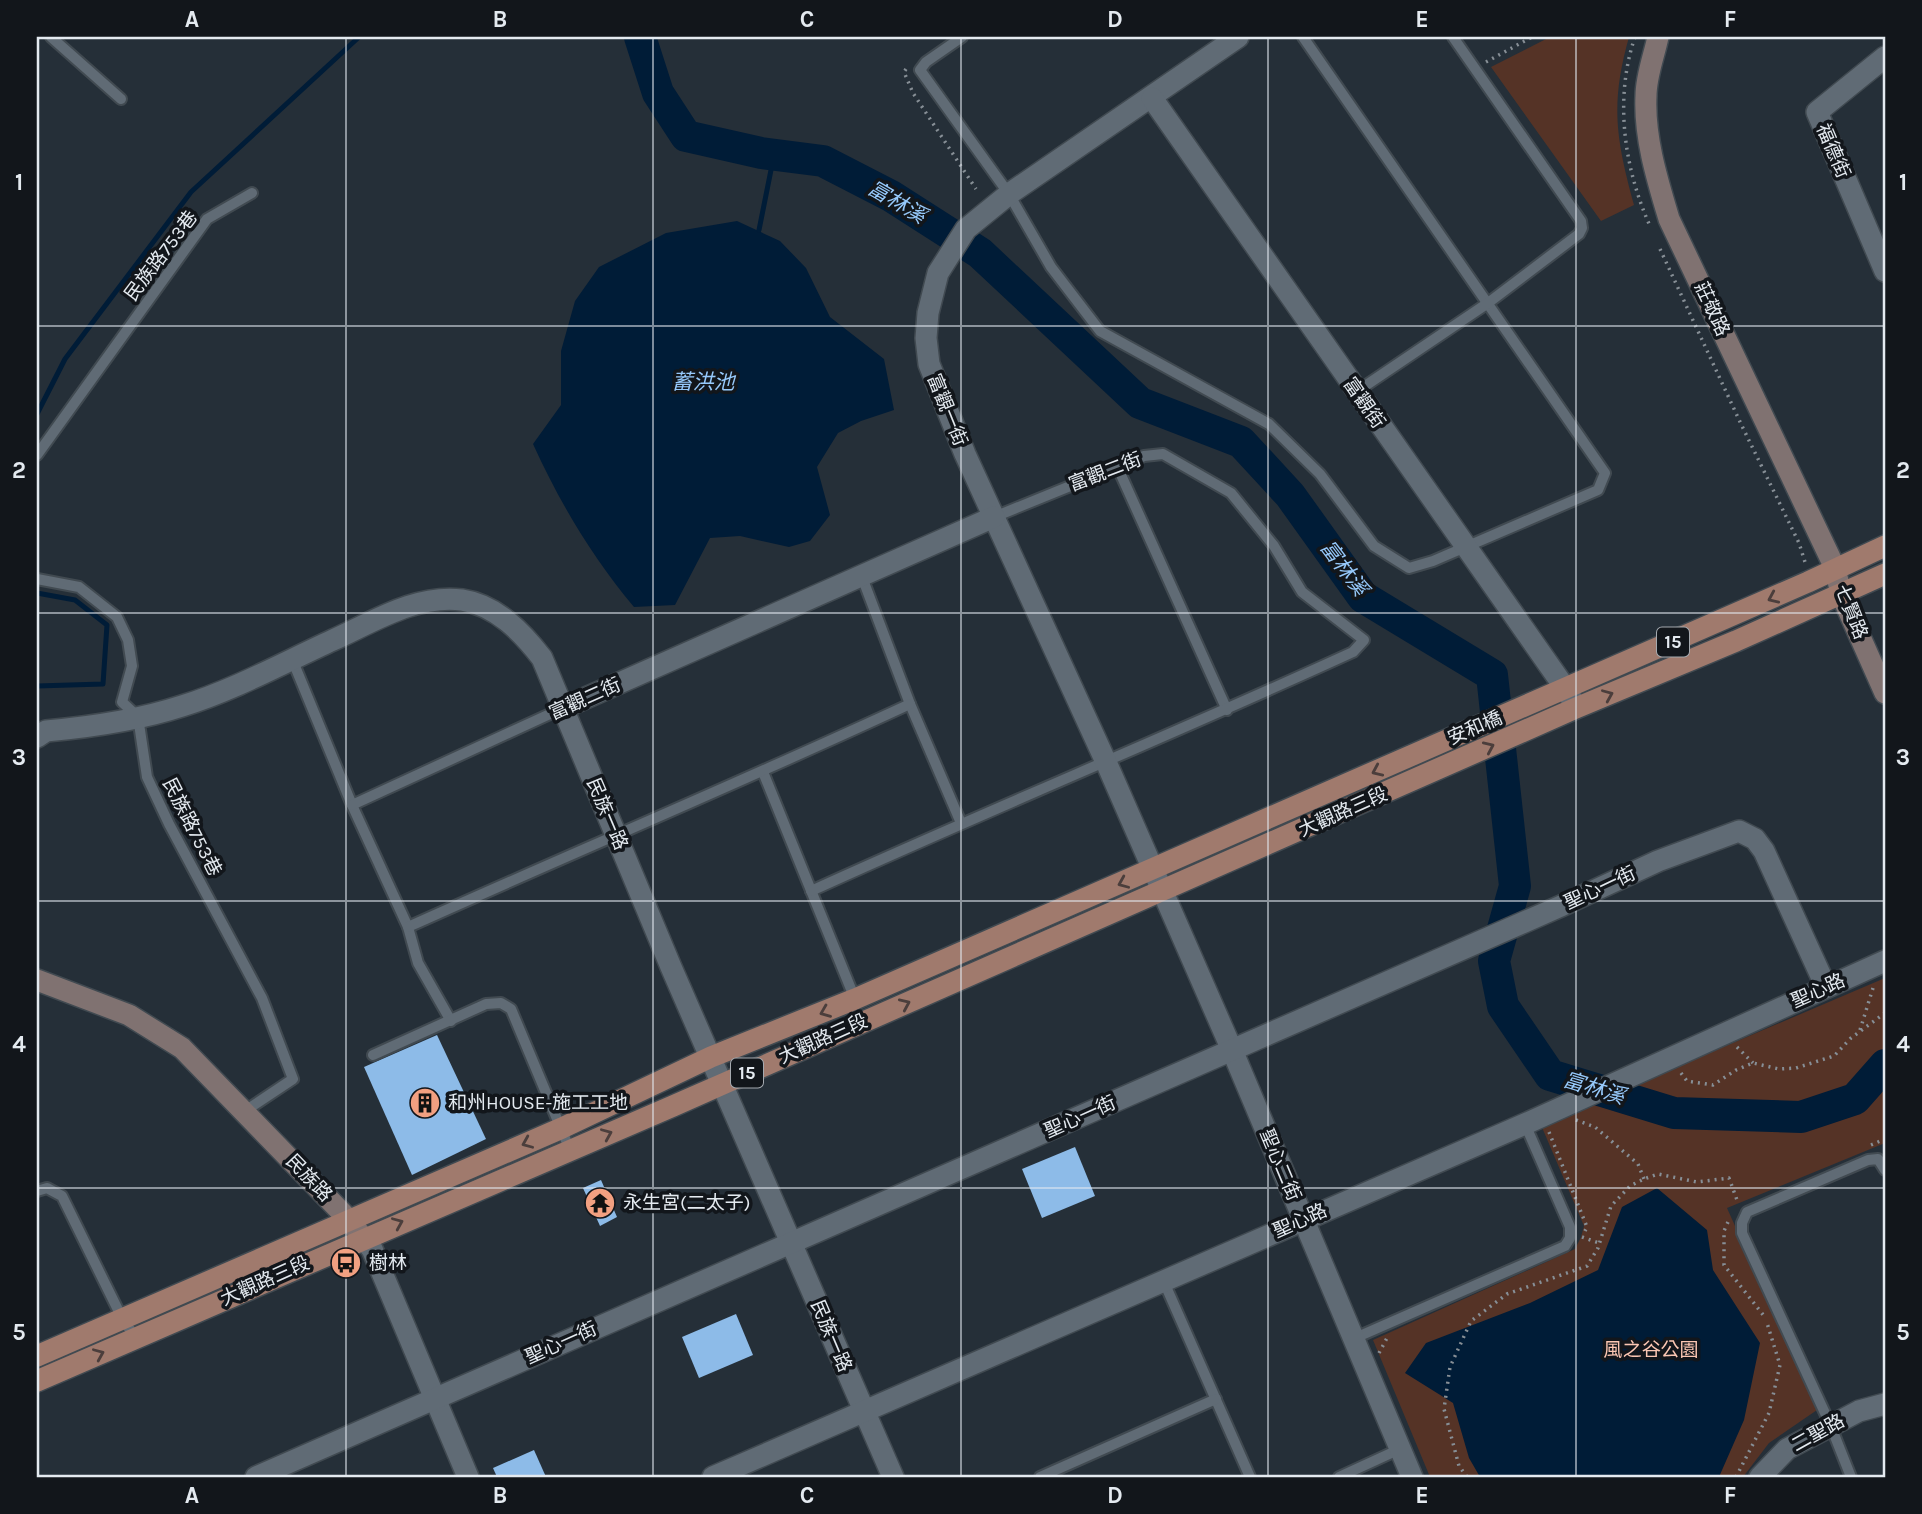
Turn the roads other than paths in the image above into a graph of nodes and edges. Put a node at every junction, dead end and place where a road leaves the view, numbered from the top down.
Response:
1 (51, 37) edge
2 (962, 37) edge
3 (1238, 37) edge
4 (1303, 37) edge
5 (1453, 37) edge
6 (1658, 37) edge
7 (1885, 57) edge
8 (1152, 98) junction
9 (121, 99) dead end
10 (252, 193) dead end
11 (1009, 194) junction
12 (1885, 271) edge
13 (1488, 303) junction
14 (1356, 392) junction
15 (37, 455) edge
16 (1117, 466) junction
17 (994, 517) junction
18 (1885, 546) edge
19 (1466, 548) junction
20 (1835, 568) junction
21 (1885, 574) edge
22 (862, 577) junction
23 (37, 579) edge
24 (1841, 594) junction
25 (292, 659) junction
26 (1565, 688) junction
27 (1885, 693) edge
28 (911, 704) junction
29 (563, 708) junction
30 (1576, 708) junction
31 (1227, 710) junction
32 (138, 717) junction
33 (37, 737) edge
34 (1439, 744) joint
35 (1106, 762) junction
36 (1455, 763) joint
37 (763, 772) junction
38 (352, 805) junction
39 (961, 823) junction
40 (615, 834) junction
41 (1152, 870) junction
42 (811, 891) junction
43 (1163, 891) junction
44 (408, 927) junction
45 (1885, 961) edge
46 (37, 980) edge
47 (1826, 987) junction
48 (855, 999) junction
49 (451, 1021) junction
50 (1232, 1050) junction
51 (373, 1055) dead end
52 (711, 1057) junction
53 (723, 1083) junction
54 (245, 1111) junction
55 (1525, 1124) junction
56 (562, 1128) junction
57 (570, 1150) junction
58 (1885, 1170) edge
59 (37, 1191) edge
60 (1303, 1220) junction
61 (350, 1221) junction
62 (363, 1238) junction
63 (790, 1243) junction
64 (1164, 1282) junction
65 (123, 1320) junction
66 (136, 1338) junction
67 (1354, 1338) junction
68 (37, 1356) edge
69 (37, 1381) edge
70 (435, 1398) junction
71 (1216, 1399) junction
72 (1885, 1404) edge
73 (863, 1410) junction
74 (1830, 1424) junction
75 (1400, 1449) junction
76 (1064, 1472) edge
77 (256, 1477) edge
78 (468, 1477) edge
79 (713, 1477) edge
80 (893, 1477) edge
81 (1040, 1477) edge
82 (1250, 1477) edge
83 (1339, 1477) edge
84 (1412, 1477) edge
85 (1760, 1477) edge
86 (1851, 1477) edge

1 - 9 lane
2 - 11 lane
3 - 8 street, 富觀一街
4 - 13 lane
5 - 13 lane
6 - 20 street, 莊敬路
7 - 12 street, 福德街
8 - 11 street, 富觀一街
8 - 14 street, 富觀街
10 - 15 lane, 民族路753巷
11 - 17 street, 富觀一街
11 - 19 lane
13 - 14 lane
13 - 19 lane
14 - 19 street, 富觀街
16 - 17 lane, 富觀二街
16 - 31 lane
16 - 31 lane, 富觀二街
17 - 22 street, 富觀二街
17 - 35 street, 富觀一街
18 - 20 main road, 15
19 - 26 street, 富觀街
20 - 24 street, 七賢路
20 -> 26 main road, 15
21 - 24 main road, 15
22 - 28 lane
22 - 29 street, 富觀二街
23 - 32 lane, 民族路753巷
24 - 27 street, 七賢路
30 -> 24 main road, 15
25 - 29 street, 民族一路
25 - 32 street, 民族一路
25 - 38 lane
26 - 30 street, 富觀街
26 - 34 main road, 安和橋 / 15
28 - 37 lane
28 - 39 lane
29 - 38 lane, 富觀二街
29 - 40 street, 民族一路
36 -> 30 main road, 安和橋 / 15
31 - 35 lane, 富觀二街
32 - 33 street, 民族一路
32 - 54 lane, 民族路753巷
34 -> 41 main road, 大觀路三段 / 15
35 - 39 lane, 富觀二街
35 - 41 street, 富觀一街
36 - 43 main road, 大觀路三段 / 15
37 - 40 lane
37 - 42 lane
38 - 44 lane
39 - 42 lane, 富觀二街
40 - 44 lane
40 - 52 street, 民族一路
41 - 43 street, 富觀一街
41 -> 48 main road, 大觀路三段 / 15
42 - 48 lane
43 - 50 street, 聖心二街
53 -> 43 main road, 大觀路三段 / 15
44 - 49 lane
45 - 47 street, 聖心路
46 - 54 street, 民族路
47 - 50 street, 聖心一街
47 - 55 street, 聖心路
48 -> 52 main road, 大觀路三段 / 15
49 - 51 lane
49 - 56 lane
50 - 60 street, 聖心二街
50 - 63 street, 聖心一街
52 - 53 street, 民族一路
52 - 56 main road, 大觀路三段 / 15
57 -> 53 main road, 大觀路三段 / 15
53 - 63 street, 民族一路
54 - 61 street, 民族路
55 - 60 street, 聖心路
55 - 67 lane
56 - 57 lane
56 -> 61 main road, 大觀路三段 / 15
62 -> 57 main road, 大觀路三段 / 15
58 - 74 lane
59 - 65 lane
60 - 64 street, 聖心路
60 - 67 street, 聖心二街
61 - 62 street, 民族路
61 - 65 main road, 大觀路三段 / 15
62 - 66 main road, 大觀路三段 / 15
62 - 70 street, 民族路
63 - 70 street, 聖心一街
63 - 73 street, 民族一路
64 - 71 lane
64 - 73 street, 聖心路
65 - 66 lane
65 - 68 main road, 大觀路三段 / 15
69 -> 66 main road, 大觀路三段 / 15
67 - 75 street, 聖心二街
70 - 77 street, 聖心一街
70 - 78 street, 民族路
71 - 76 lane
71 - 82 lane
72 - 74 street, 二聖路
73 - 79 street, 聖心路
73 - 80 street, 民族一路
74 - 85 street, 二聖路
74 - 86 lane
75 - 83 lane
75 - 84 street, 聖心二街
76 - 81 lane

